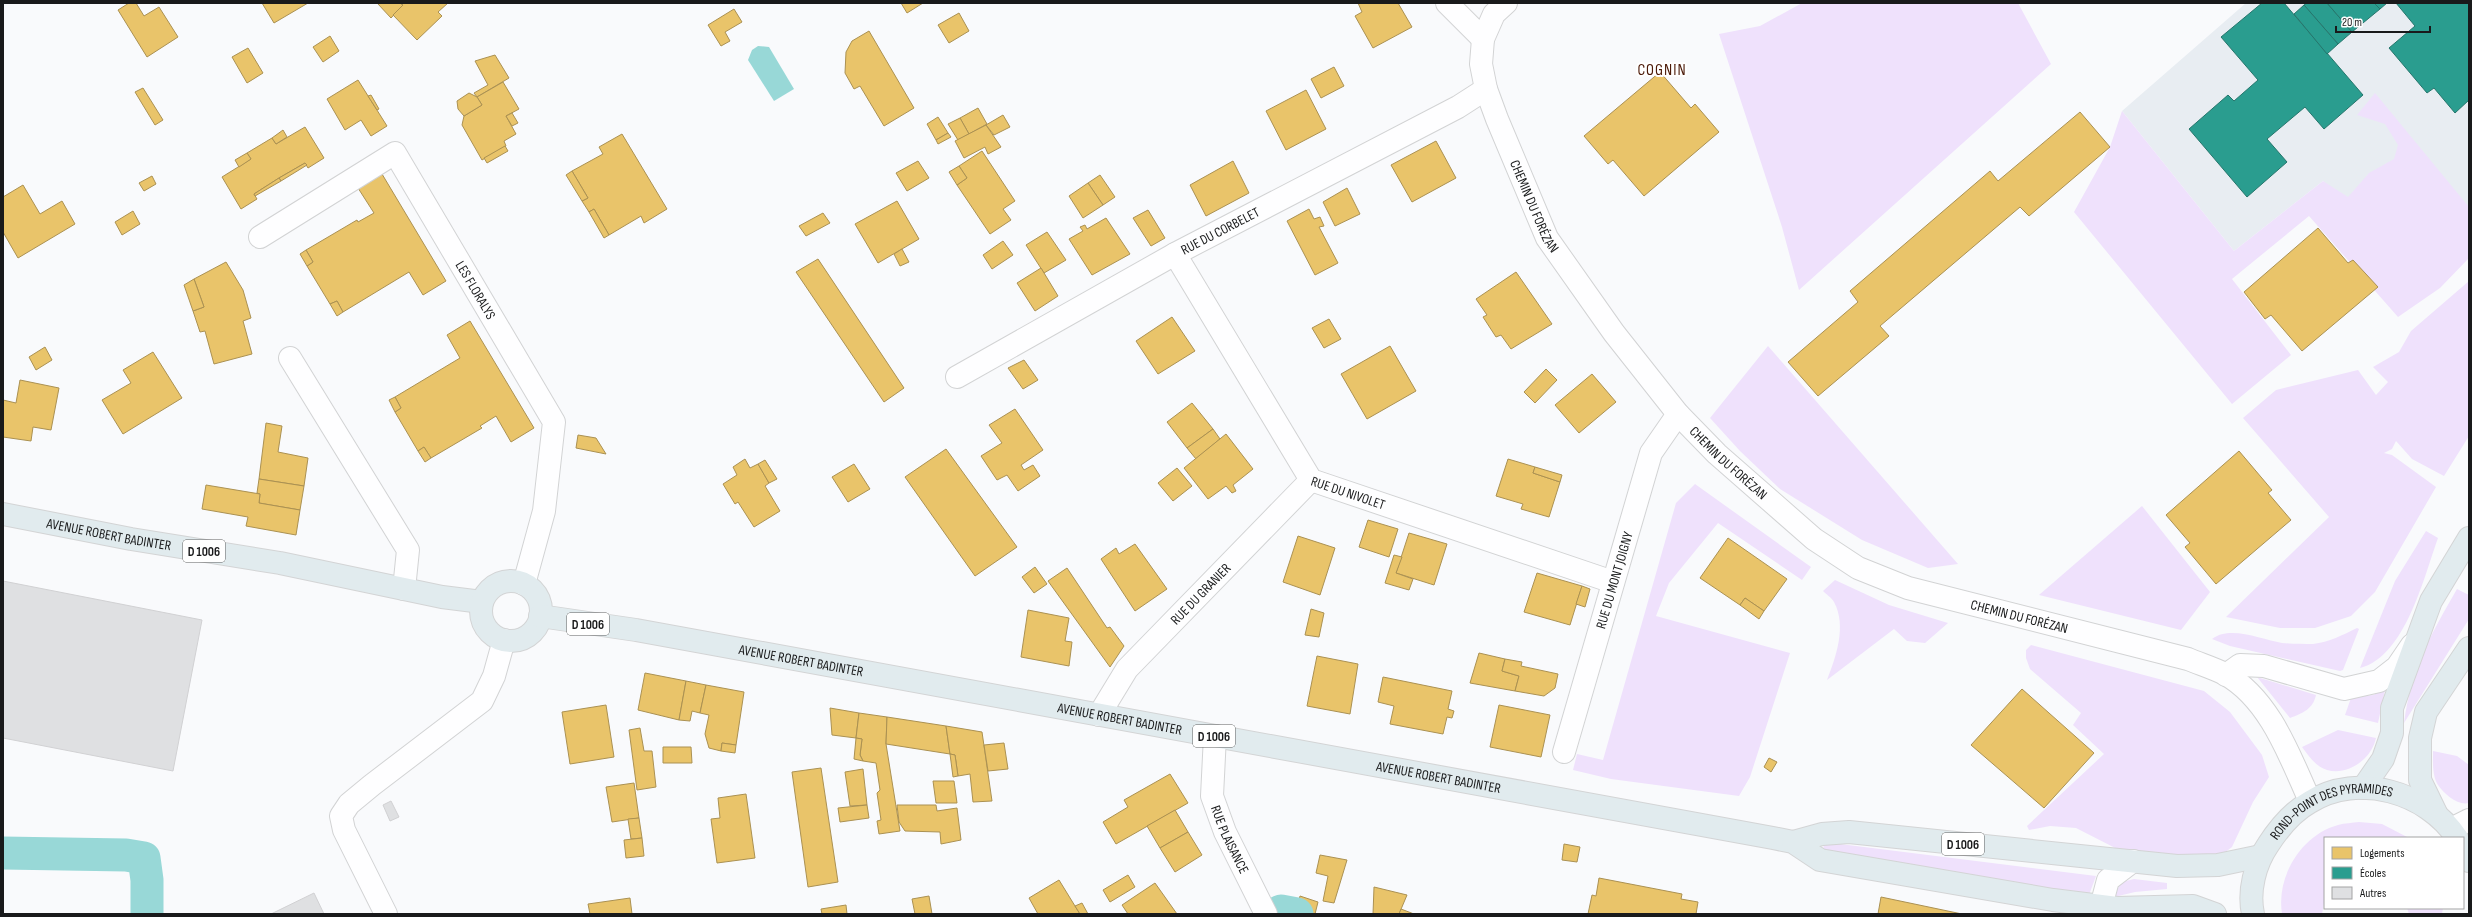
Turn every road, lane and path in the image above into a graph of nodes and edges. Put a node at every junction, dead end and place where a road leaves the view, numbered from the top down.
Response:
1 (1447, 3) edge
2 (1506, 3) edge
3 (1483, 39) junction
4 (1486, 89) junction
5 (260, 237) dead end
6 (1175, 254) junction
7 (290, 358) dead end
8 (957, 377) dead end
9 (1678, 414) junction
10 (1311, 480) junction
11 (3, 514) edge
12 (2469, 538) edge
13 (1613, 582) junction
14 (524, 584) junction
15 (404, 589) junction
16 (482, 602) junction
17 (540, 616) junction
18 (2419, 636) junction
19 (504, 640) junction
20 (2469, 648) edge
21 (2226, 675) junction
22 (1099, 715) junction
23 (1215, 736) junction
24 (1564, 752) dead end
25 (2363, 788) junction
26 (2310, 802) junction
27 (2453, 825) edge
28 (1793, 842) junction
29 (2464, 849) edge
30 (2260, 856) junction
31 (2133, 861) junction
32 (2469, 861) edge
33 (1263, 909) edge
34 (2101, 910) edge
35 (386, 914) edge
36 (2215, 914) edge
37 (2253, 914) edge

1 - 3 street
2 - 3 street, CHEMIN DU FORÉZAN
3 - 4 street, CHEMIN DU FORÉZAN
4 - 6 street, RUE DU CORBELET
4 - 9 street, CHEMIN DU FORÉZAN
5 - 14 street, LES FLORALYS
6 - 8 street, RUE DU CORBELET
6 - 10 street, RUE DU NIVOLET
7 - 15 street
9 - 13 street, RUE DU MONT JOIGNY
9 - 21 street, CHEMIN DU FORÉZAN
10 - 13 street, RUE DU NIVOLET
10 - 22 street, RUE DU GRANIER
11 - 15 main road, AVENUE ROBERT BADINTER / D 1006
12 - 18 main road
13 - 24 street, RUE DU MONT JOIGNY
14 - 16 main road
14 - 17 main road
15 - 16 main road, D 1006
16 - 19 main road
17 - 19 main road
17 - 22 main road, AVENUE ROBERT BADINTER / D 1006
18 - 21 street
18 - 25 main road
19 - 35 street
20 - 27 main road
21 - 26 street, CHEMIN DU FORÉZAN
22 - 23 main road, AVENUE ROBERT BADINTER / D 1006
23 - 28 main road, AVENUE ROBERT BADINTER / D 1006
23 - 33 street, RUE PLAISANCE
25 - 26 main road, ROND-POINT DES PYRAMIDES
25 - 27 main road, ROND-POINT DES PYRAMIDES
26 - 30 main road, ROND-POINT DES PYRAMIDES
28 - 31 main road, D 1006
28 - 34 main road, D 1006
29 - 32 main road
30 - 31 main road, D 1006
30 - 37 main road, ROND-POINT DES PYRAMIDES
31 - 34 street
34 - 36 main road, D 1006

